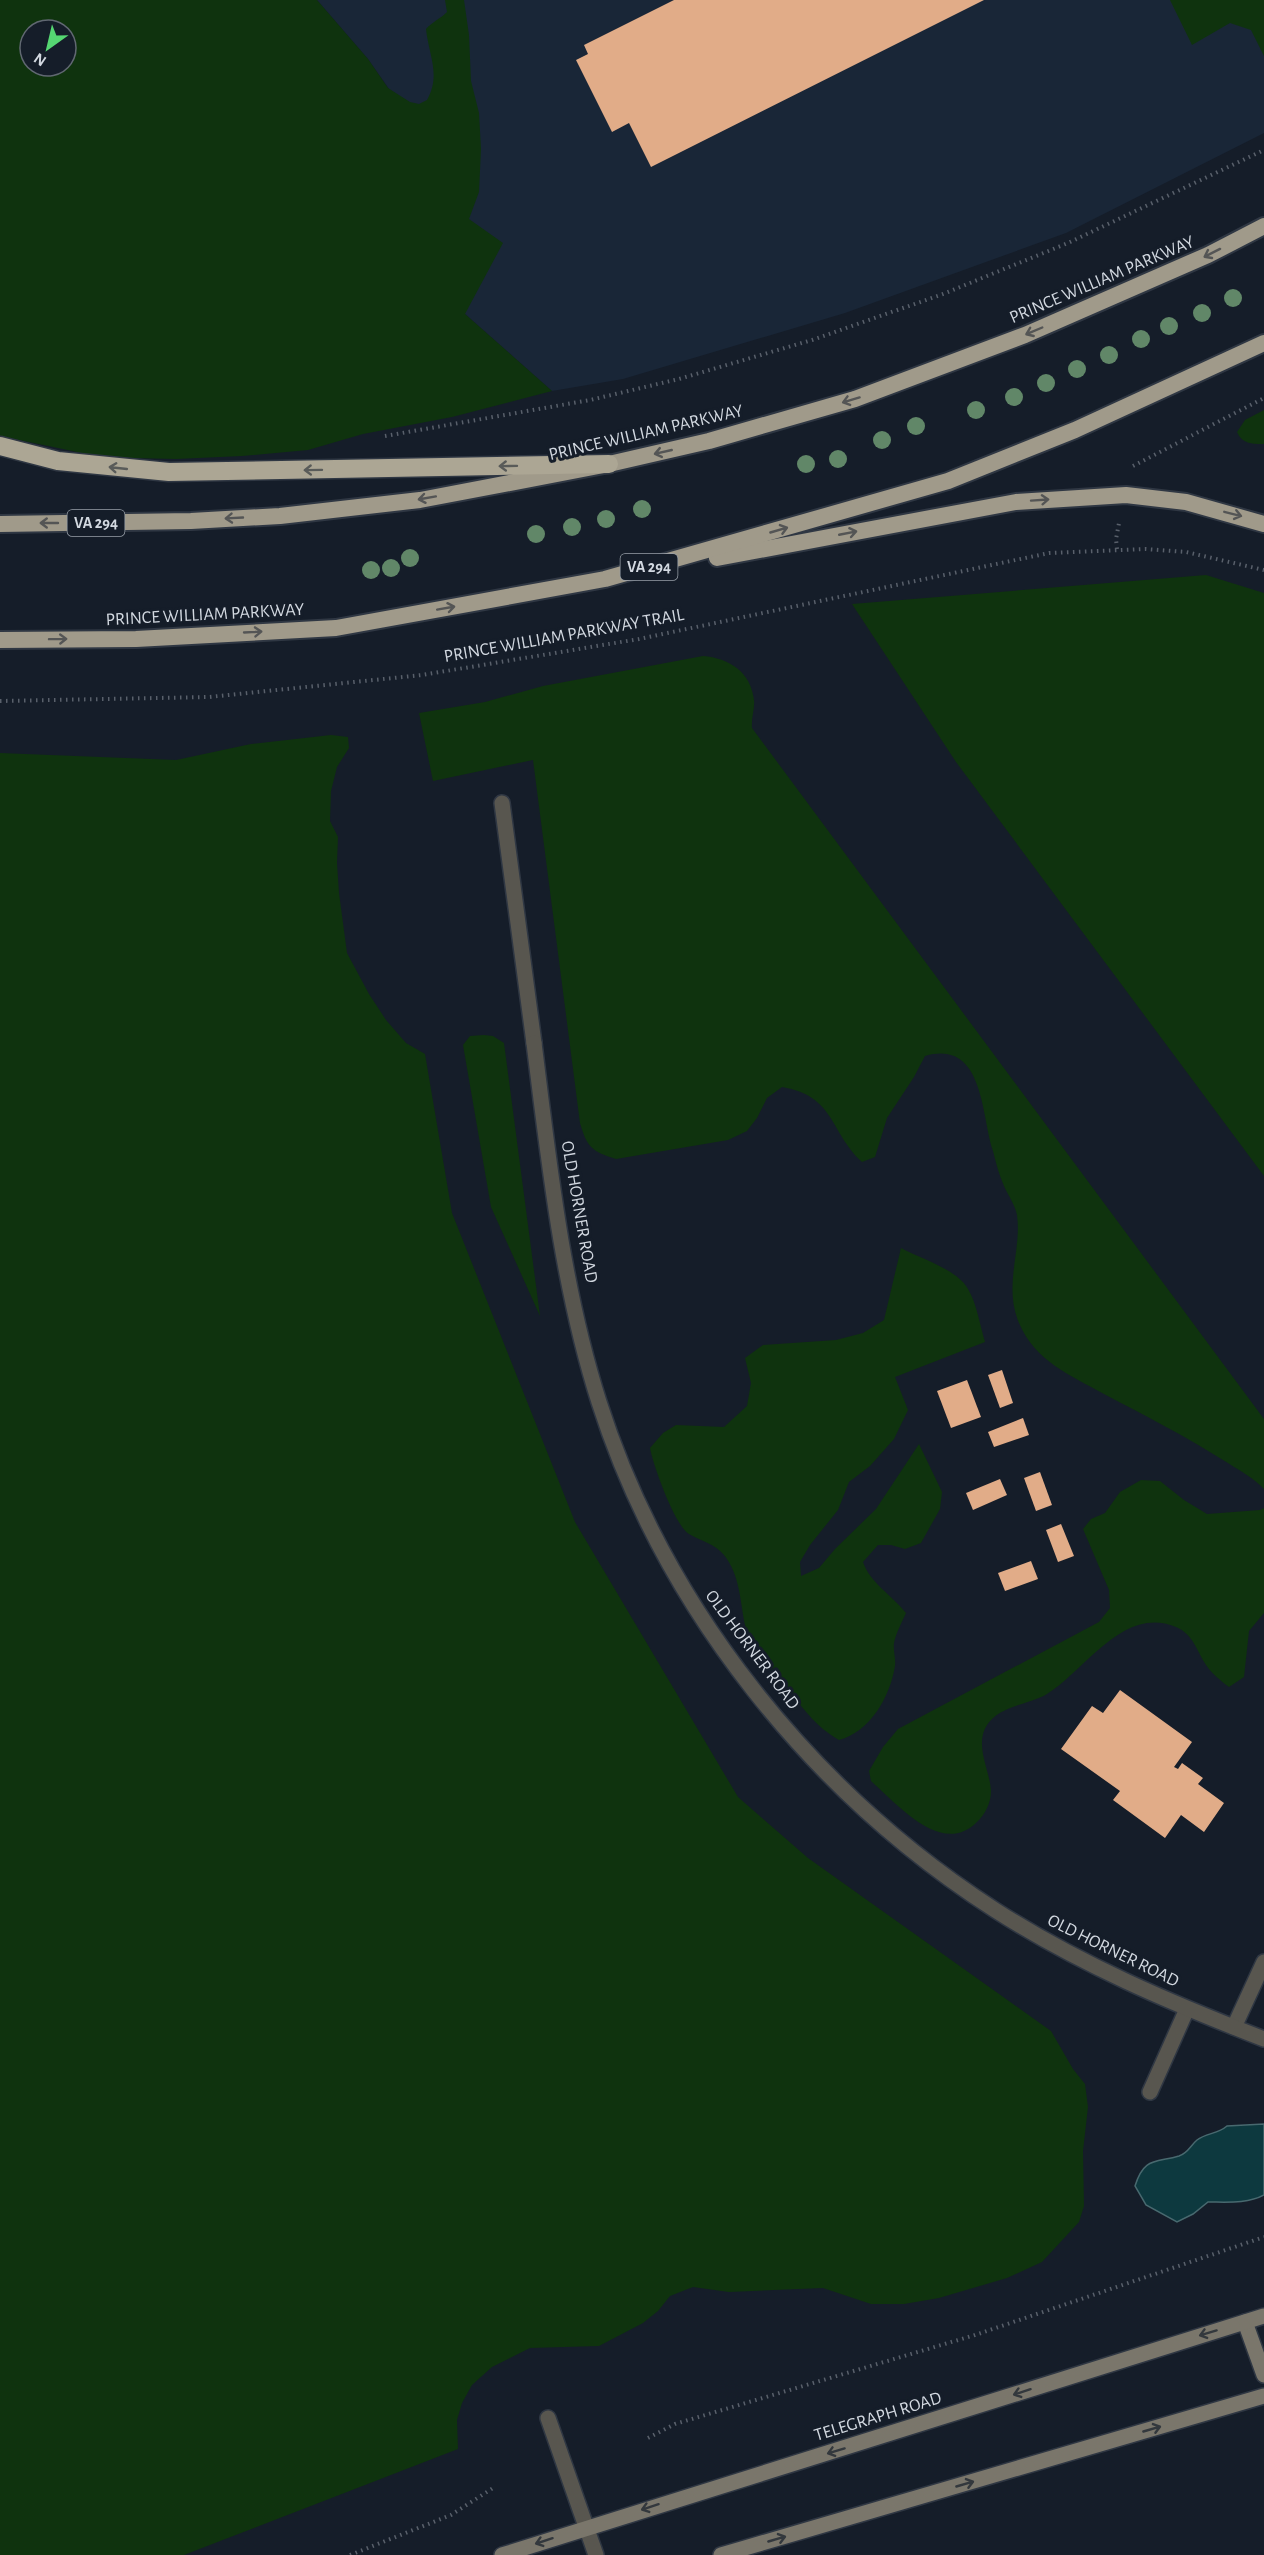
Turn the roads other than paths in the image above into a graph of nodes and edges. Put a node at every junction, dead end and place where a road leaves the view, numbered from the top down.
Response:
1 (1264, 226) edge
2 (1264, 342) edge
3 (0, 446) edge
4 (609, 464) junction
5 (0, 524) edge
6 (1264, 524) edge
7 (605, 579) junction
8 (0, 640) edge
9 (502, 803) dead end
10 (1264, 1962) edge
11 (1187, 2009) junction
12 (1234, 2028) junction
13 (1264, 2039) edge
14 (1150, 2092) dead end
15 (1264, 2316) edge
16 (1245, 2322) junction
17 (1264, 2375) edge
18 (1264, 2396) edge
19 (548, 2418) dead end
20 (586, 2528) junction
21 (502, 2555) edge
22 (596, 2555) edge
23 (721, 2555) edge

1 -> 4 highway, PRINCE WILLIAM PARKWAY / VA 294
7 -> 2 highway, PRINCE WILLIAM PARKWAY / VA 294
4 -> 3 highway
4 -> 5 highway, PRINCE WILLIAM PARKWAY / VA 294
7 -> 6 highway
8 -> 7 highway, PRINCE WILLIAM PARKWAY / VA 294
9 - 11 street, OLD HORNER ROAD
10 - 12 street
11 - 12 street, OLD HORNER ROAD
11 - 14 street
12 - 13 street, OLD HORNER ROAD
15 - 16 main road, TELEGRAPH ROAD
16 - 17 main road
16 -> 20 main road, TELEGRAPH ROAD
23 -> 18 main road
19 - 20 street
20 -> 21 main road, TELEGRAPH ROAD
20 - 22 street

